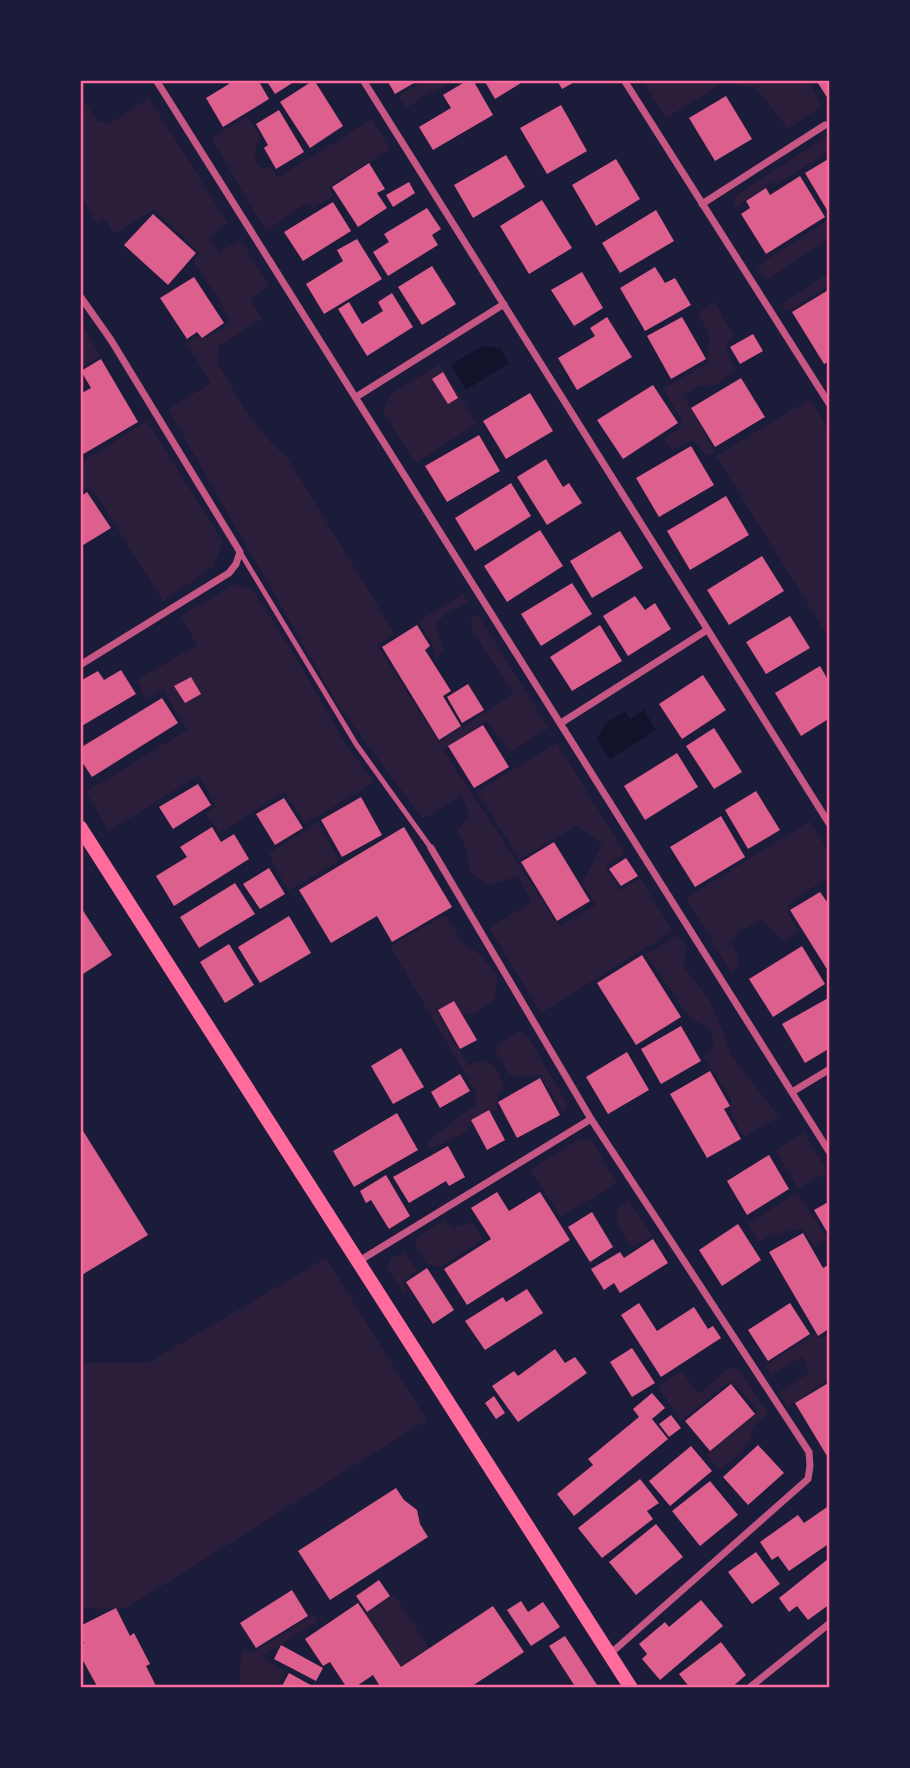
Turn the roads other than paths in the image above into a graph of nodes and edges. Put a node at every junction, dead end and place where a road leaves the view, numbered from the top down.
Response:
1 (156, 80) edge
2 (363, 80) edge
3 (624, 80) edge
4 (825, 125) dead end
5 (702, 204) junction
6 (80, 296) edge
7 (504, 304) junction
8 (356, 397) junction
9 (830, 405) edge
10 (240, 552) junction
11 (707, 630) junction
12 (80, 665) edge
13 (561, 723) junction
14 (830, 825) edge
15 (80, 827) edge
16 (431, 848) joint
17 (830, 1069) edge
18 (792, 1092) junction
19 (592, 1119) junction
20 (830, 1153) edge
21 (359, 1261) junction
22 (830, 1623) edge
23 (610, 1654) junction
24 (631, 1688) edge
25 (749, 1688) edge

1 - 8 street
2 - 7 street
3 - 5 street
4 - 5 street
5 - 9 street
6 - 10 street
7 - 8 street
7 - 11 street
8 - 13 street
10 - 12 street
10 - 16 lane
11 - 13 street
11 - 14 street
13 - 18 street
15 - 21 main road
16 - 19 street
17 - 18 street
18 - 20 street
19 - 21 street
19 - 23 street
21 - 23 main road
22 - 25 street
23 - 24 main road

